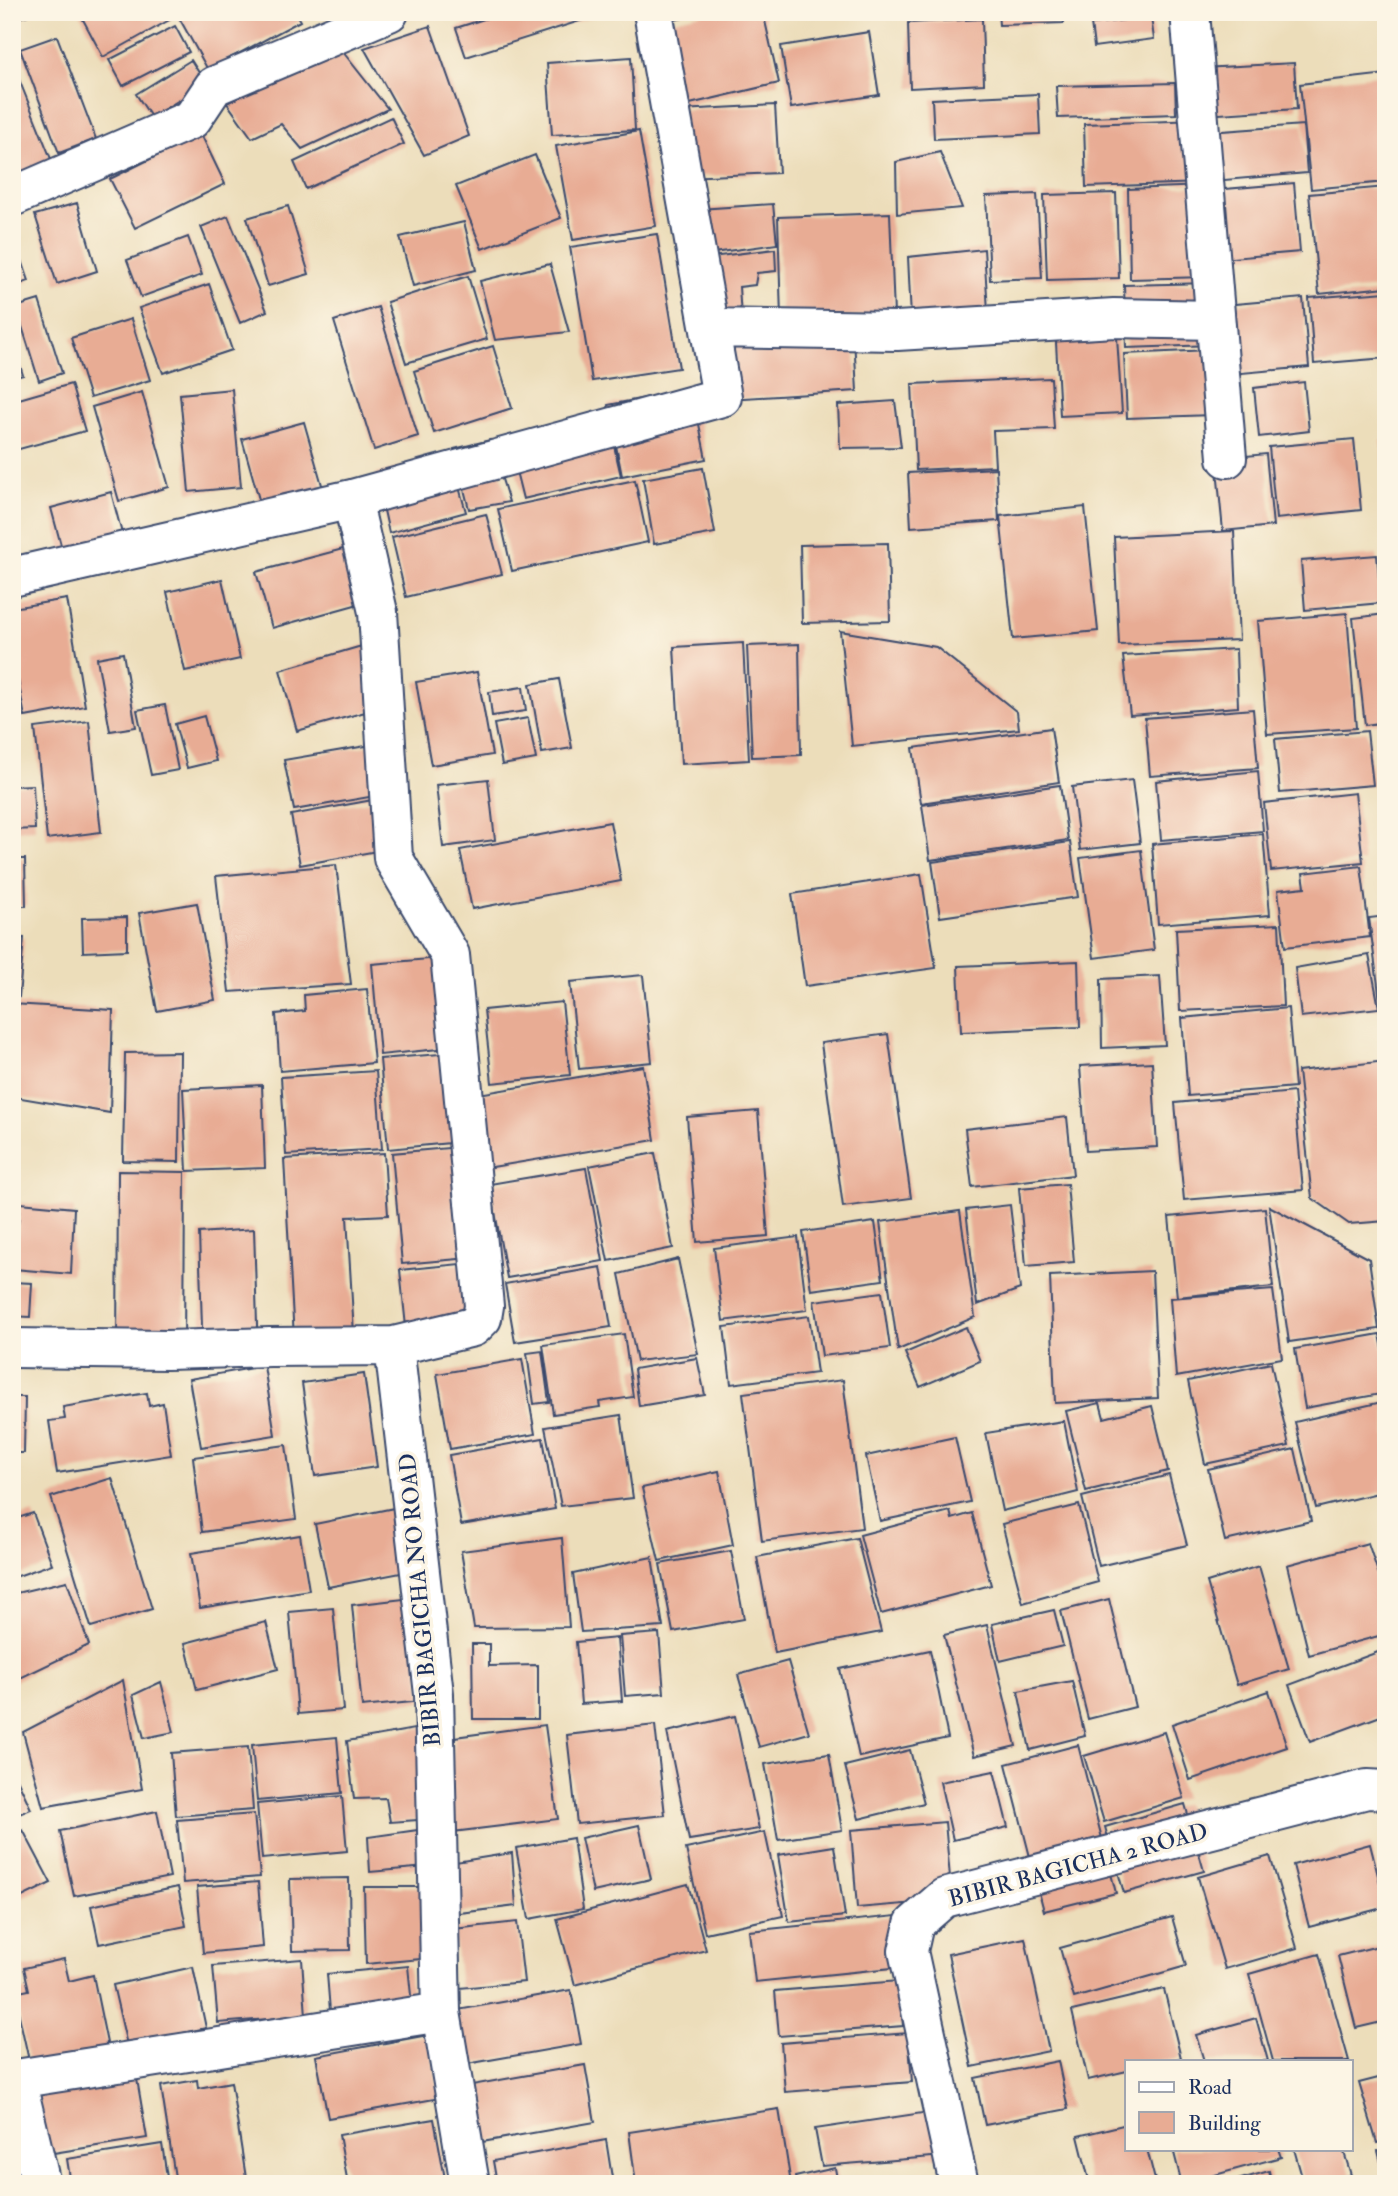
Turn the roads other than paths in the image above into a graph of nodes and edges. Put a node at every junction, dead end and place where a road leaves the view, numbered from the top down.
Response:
1 (389, 12) edge
2 (653, 12) edge
3 (1190, 12) edge
4 (352, 20) edge
5 (12, 197) edge
6 (1215, 320) junction
7 (710, 328) junction
8 (1227, 457) dead end
9 (352, 499) junction
10 (12, 577) edge
11 (394, 1346) junction
12 (12, 1348) edge
13 (1386, 1790) edge
14 (441, 2012) junction
15 (14, 2072) edge
16 (41, 2184) edge
17 (470, 2184) edge
18 (959, 2184) edge

1 - 4 street
2 - 7 street
3 - 6 street
4 - 5 street
6 - 7 street
6 - 8 street
7 - 9 street
9 - 10 street
9 - 11 street
11 - 12 street
11 - 14 street, BIBIR BAGICHA NO ROAD
13 - 18 street, BIBIR BAGICHA 2 ROAD
14 - 15 street
14 - 17 street, BIBIR BAGICHA NO ROAD
15 - 16 street

